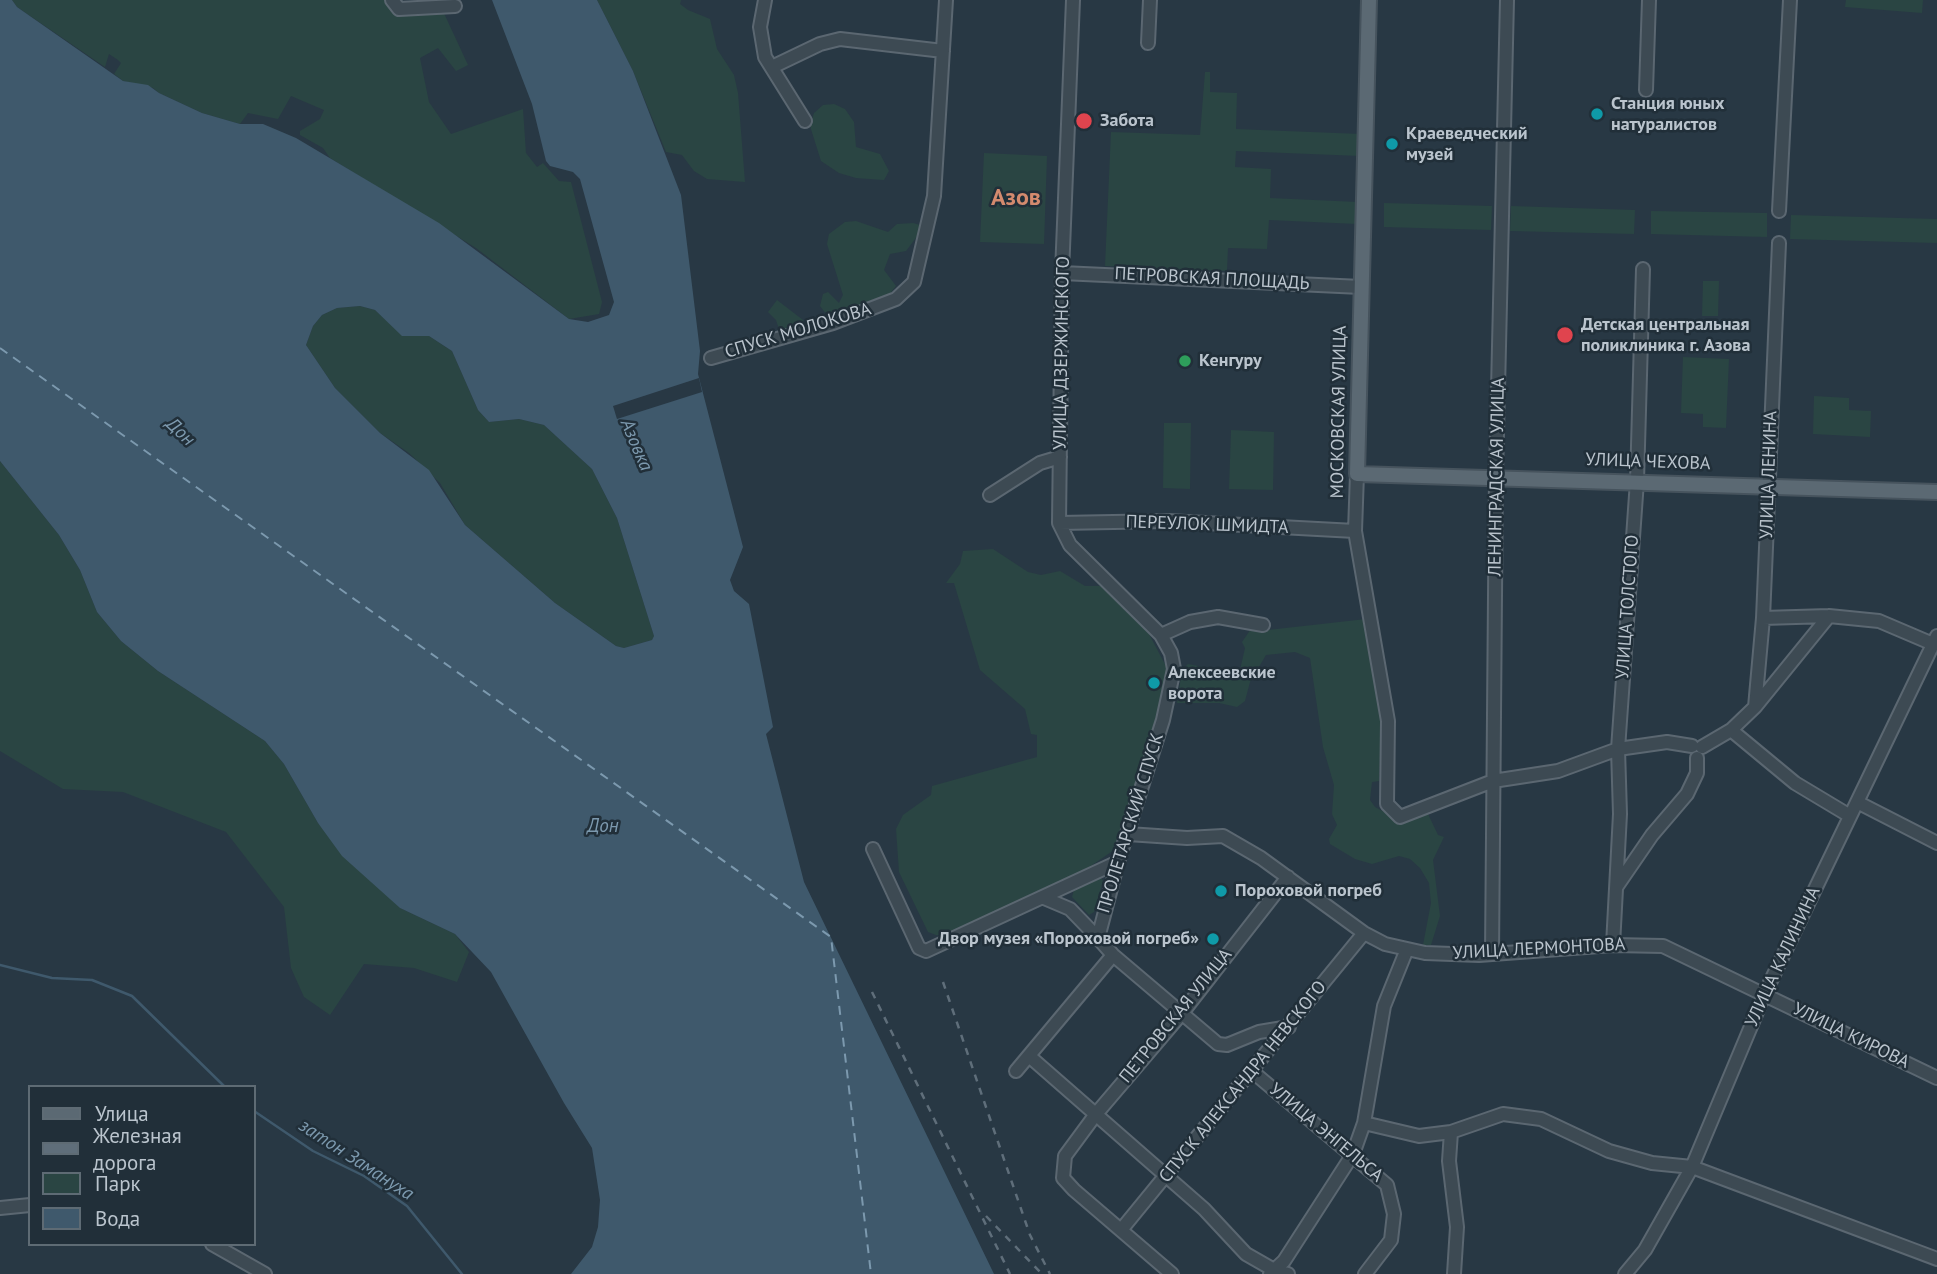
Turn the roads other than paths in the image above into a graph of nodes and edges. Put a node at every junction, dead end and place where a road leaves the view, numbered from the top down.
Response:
1 (392, 0) edge
2 (765, 0) edge
3 (946, 0) edge
4 (1073, 0) edge
5 (1150, 0) edge
6 (1369, 0) edge
7 (1507, 0) edge
8 (1649, 0) edge
9 (1790, 0) edge
10 (455, 6) dead end
11 (1148, 43) dead end
12 (943, 51) junction
13 (772, 67) junction
14 (1646, 90) dead end
15 (805, 121) dead end
16 (1779, 211) dead end
17 (1779, 243) dead end
18 (1643, 269) dead end
19 (1062, 273) junction
20 (1362, 287) junction
21 (711, 358) dead end
22 (1060, 457) junction
23 (1357, 474) junction
24 (1496, 476) junction
25 (1637, 481) junction
26 (1769, 485) junction
27 (1937, 492) edge
28 (990, 495) dead end
29 (1059, 523) junction
30 (1355, 531) junction
31 (1829, 616) junction
32 (1763, 618) junction
33 (1263, 625) dead end
34 (1161, 635) junction
35 (1934, 649) edge
36 (1755, 707) junction
37 (1731, 730) junction
38 (1618, 749) junction
39 (1697, 751) junction
40 (1493, 781) junction
41 (1857, 802) junction
42 (1850, 816) junction
43 (1128, 834) junction
44 (1937, 843) edge
45 (873, 849) dead end
46 (1118, 862) junction
47 (1288, 877) junction
48 (1616, 888) junction
49 (1044, 898) junction
50 (1364, 933) junction
51 (1098, 938) junction
52 (1613, 945) junction
53 (1407, 949) junction
54 (1492, 954) junction
55 (1113, 955) junction
56 (1765, 993) junction
57 (1182, 1013) junction
58 (1289, 1027) junction
59 (1029, 1056) junction
60 (1016, 1071) dead end
61 (1253, 1072) junction
62 (1937, 1078) edge
63 (1096, 1114) junction
64 (1364, 1123) junction
65 (1451, 1132) junction
66 (1353, 1154) junction
67 (1692, 1167) junction
68 (1167, 1176) junction
69 (28, 1205) edge
70 (0, 1208) edge
71 (1121, 1230) junction
72 (216, 1246) edge
73 (1937, 1259) edge
74 (1272, 1272) edge
75 (1631, 1272) edge
76 (265, 1274) edge
77 (1171, 1274) edge
78 (1288, 1274) edge
79 (1365, 1274) edge
80 (1454, 1274) edge

1 - 10 street
2 - 13 street
3 - 12 street
4 - 19 street, УЛИЦА ДЗЕРЖИНСКОГО
5 - 11 street
6 - 20 main road, МОСКОВСКАЯ УЛИЦА
7 - 24 street, ЛЕНИНГРАДСКАЯ УЛИЦА
8 - 14 street
9 - 16 street
12 - 13 street
12 - 21 street, СПУСК МОЛОКОВА
13 - 15 street
17 - 26 street, УЛИЦА ЛЕНИНА
18 - 25 street, УЛИЦА ТОЛСТОГО
19 - 20 street, ПЕТРОВСКАЯ ПЛОЩАДЬ
19 - 22 street, УЛИЦА ДЗЕРЖИНСКОГО
20 - 23 main road, МОСКОВСКАЯ УЛИЦА
22 - 28 street
22 - 29 street, УЛИЦА ДЗЕРЖИНСКОГО
23 - 24 main road, УЛИЦА ЧЕХОВА
23 - 30 street, МОСКОВСКАЯ УЛИЦА
24 - 25 main road, УЛИЦА ЧЕХОВА
24 - 40 street, ЛЕНИНГРАДСКАЯ УЛИЦА
25 - 26 main road, УЛИЦА ЧЕХОВА
25 - 38 street, УЛИЦА ТОЛСТОГО
26 - 27 main road, УЛИЦА ЧЕХОВА
26 - 32 street, УЛИЦА ЛЕНИНА
29 - 30 street, ПЕРЕУЛОК ШМИДТА
29 - 34 street
30 - 40 street, МОСКОВСКАЯ УЛИЦА
31 - 32 street
31 - 35 street
31 - 36 street
32 - 36 street, УЛИЦА ЛЕНИНА
33 - 34 street
34 - 43 street, ПРОЛЕТАРСКИЙ СПУСК
35 - 41 street, УЛИЦА КАЛИНИНА
36 - 37 street
37 - 39 street
37 - 42 street
38 - 39 street
38 - 40 street
38 - 48 street, УЛИЦА ТОЛСТОГО
39 - 48 street
40 - 54 street, ЛЕНИНГРАДСКАЯ УЛИЦА
41 - 42 street, УЛИЦА КАЛИНИНА
41 - 44 street
42 - 56 street, УЛИЦА КАЛИНИНА
43 - 46 street, ПРОЛЕТАРСКИЙ СПУСК
43 - 47 street, УЛИЦА ЛЕРМОНТОВА
45 - 49 street
46 - 49 street
46 - 51 street, ПРОЛЕТАРСКИЙ СПУСК
47 - 50 street, УЛИЦА ЛЕРМОНТОВА
47 - 57 street, ПЕТРОВСКАЯ УЛИЦА
48 - 52 street, УЛИЦА ТОЛСТОГО
49 - 51 street
50 - 53 street, УЛИЦА ЛЕРМОНТОВА
50 - 58 street, СПУСК АЛЕКСАНДРА НЕВСКОГО
51 - 55 street, ПРОЛЕТАРСКИЙ СПУСК
52 - 54 street, УЛИЦА ЛЕРМОНТОВА
52 - 56 street, УЛИЦА ЛЕРМОНТОВА
53 - 54 street, УЛИЦА ЛЕРМОНТОВА
53 - 64 street
55 - 57 street
55 - 59 street
56 - 62 street, УЛИЦА КИРОВА
56 - 67 street, УЛИЦА КАЛИНИНА
57 - 58 street
57 - 63 street, ПЕТРОВСКАЯ УЛИЦА
58 - 61 street, СПУСК АЛЕКСАНДРА НЕВСКОГО
59 - 60 street
59 - 63 street
61 - 66 street, УЛИЦА ЭНГЕЛЬСА
61 - 68 street, СПУСК АЛЕКСАНДРА НЕВСКОГО
63 - 68 street
63 - 71 street, ПЕТРОВСКАЯ УЛИЦА
64 - 65 street
64 - 66 street
65 - 67 street
65 - 80 street
66 - 74 street
66 - 79 street, УЛИЦА ЭНГЕЛЬСА
67 - 73 street
67 - 75 street, УЛИЦА КАЛИНИНА
68 - 71 street, СПУСК АЛЕКСАНДРА НЕВСКОГО
68 - 74 street
69 - 70 street
71 - 77 street
72 - 76 street
74 - 78 street

